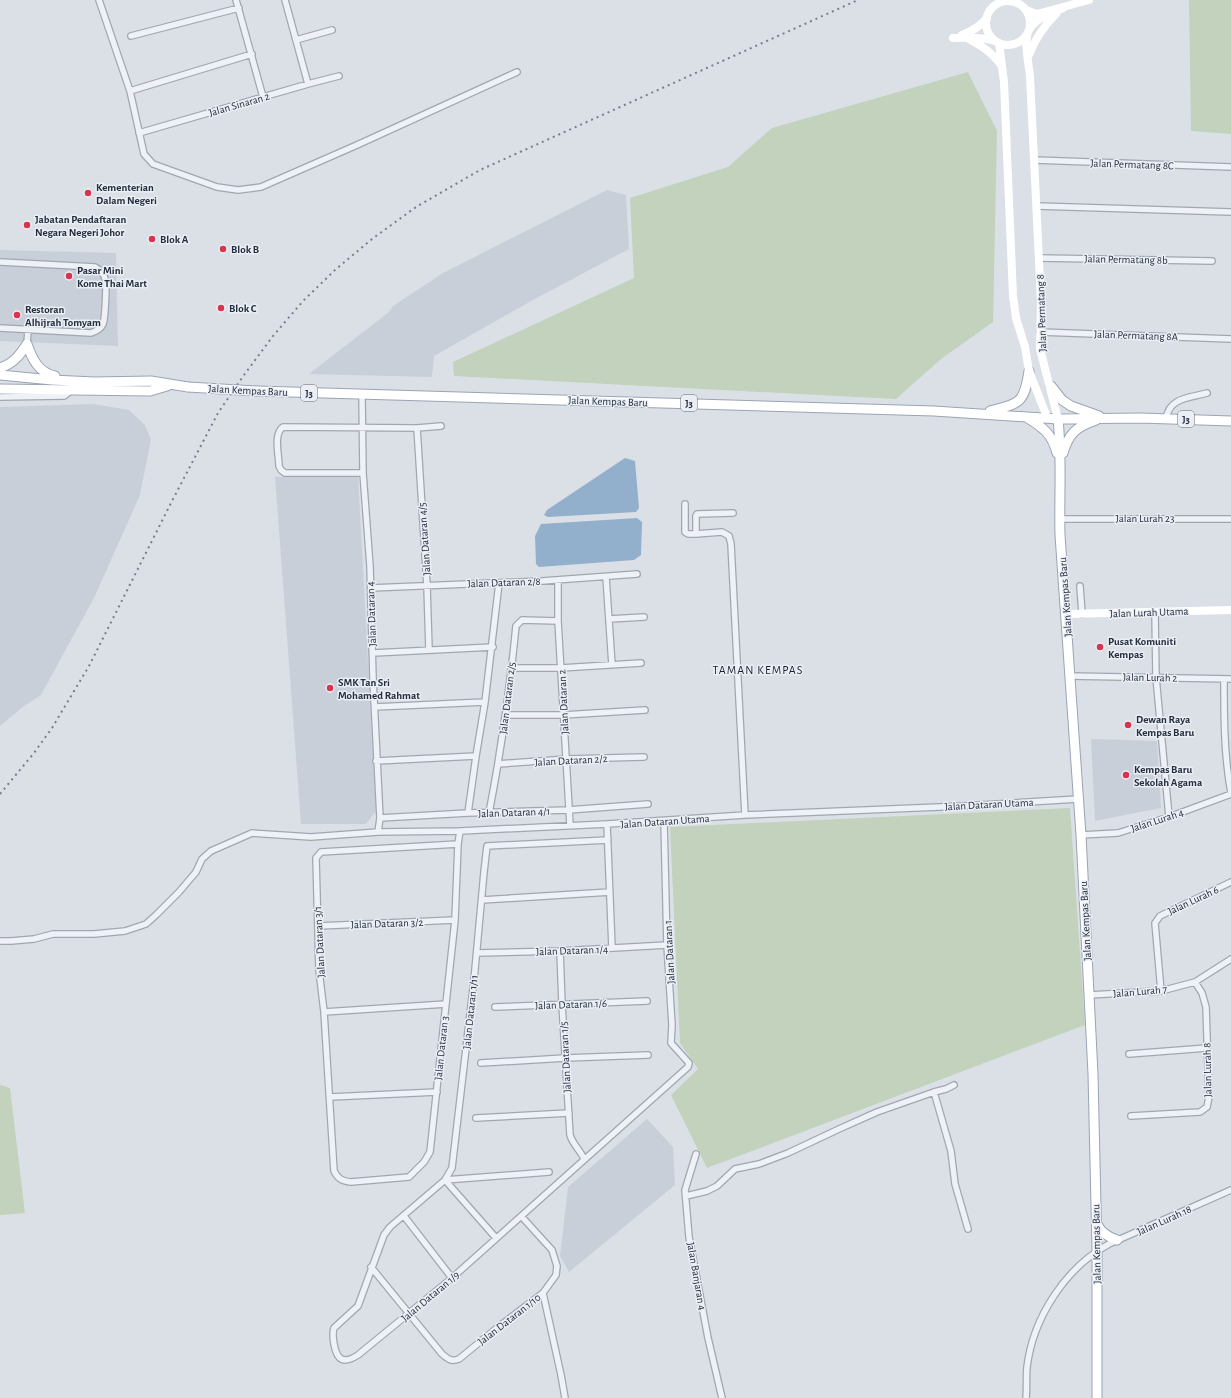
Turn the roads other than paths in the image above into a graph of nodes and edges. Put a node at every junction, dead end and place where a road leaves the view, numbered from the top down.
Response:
1 (99, 0) edge
2 (236, 0) edge
3 (285, 0) edge
4 (1007, 0) edge
5 (1089, 0) edge
6 (1024, 6) edge
7 (239, 8) junction
8 (1063, 8) junction
9 (987, 18) junction
10 (332, 30) dead end
11 (1029, 30) junction
12 (132, 36) dead end
13 (965, 37) junction
14 (296, 40) junction
15 (997, 42) junction
16 (252, 54) junction
17 (1028, 57) junction
18 (1002, 67) junction
19 (517, 72) dead end
20 (339, 76) dead end
21 (308, 84) junction
22 (130, 91) junction
23 (263, 97) junction
24 (138, 133) junction
25 (1034, 160) junction
26 (1231, 167) edge
27 (1036, 206) junction
28 (1231, 212) edge
29 (1039, 258) junction
30 (1212, 261) dead end
31 (0, 262) edge
32 (0, 328) edge
33 (28, 330) junction
34 (1040, 332) junction
35 (1231, 339) edge
36 (27, 344) junction
37 (0, 368) edge
38 (1029, 371) junction
39 (0, 375) edge
40 (94, 382) junction
41 (170, 385) junction
42 (1051, 386) junction
43 (0, 389) edge
44 (73, 390) junction
45 (1207, 393) dead end
46 (362, 395) junction
47 (0, 397) edge
48 (981, 413) junction
49 (1023, 416) junction
50 (1046, 417) junction
51 (1104, 418) junction
52 (1058, 419) junction
53 (1166, 419) junction
54 (1231, 421) edge
55 (441, 426) dead end
56 (363, 428) junction
57 (417, 428) junction
58 (1060, 444) junction
59 (1060, 466) junction
60 (363, 473) junction
61 (685, 504) dead end
62 (733, 514) dead end
63 (1060, 519) junction
64 (1231, 519) edge
65 (696, 534) junction
66 (637, 574) dead end
67 (606, 577) junction
68 (558, 580) junction
69 (499, 583) junction
70 (427, 586) junction
71 (1080, 586) dead end
72 (371, 588) junction
73 (1231, 610) edge
74 (1155, 612) junction
75 (1066, 614) junction
76 (1082, 614) junction
77 (644, 617) dead end
78 (609, 619) junction
79 (558, 621) junction
80 (493, 647) junction
81 (429, 650) junction
82 (373, 653) junction
83 (642, 663) dead end
84 (612, 665) junction
85 (512, 668) junction
86 (561, 668) junction
87 (1070, 676) junction
88 (1156, 677) junction
89 (1224, 679) junction
90 (1231, 679) edge
91 (485, 702) junction
92 (375, 707) junction
93 (645, 710) dead end
94 (506, 716) junction
95 (563, 716) junction
96 (476, 756) junction
97 (644, 757) dead end
98 (567, 759) junction
99 (376, 761) junction
100 (498, 764) junction
101 (1231, 794) edge
102 (1078, 799) junction
103 (648, 804) dead end
104 (568, 810) junction
105 (468, 813) junction
106 (489, 813) junction
107 (745, 815) junction
108 (1169, 817) junction
109 (380, 818) junction
110 (664, 821) junction
111 (607, 824) junction
112 (570, 825) junction
113 (460, 831) junction
114 (378, 832) junction
115 (1081, 835) junction
116 (608, 840) junction
117 (458, 844) junction
118 (1231, 882) edge
119 (610, 892) junction
120 (482, 900) junction
121 (455, 920) junction
122 (318, 926) junction
123 (0, 941) edge
124 (667, 945) junction
125 (612, 948) junction
126 (560, 951) junction
127 (477, 953) junction
128 (1231, 959) edge
129 (1195, 982) junction
130 (1161, 991) junction
131 (1089, 995) junction
132 (647, 1001) dead end
133 (446, 1004) junction
134 (562, 1004) junction
135 (495, 1007) dead end
136 (324, 1012) junction
137 (1207, 1048) junction
138 (1129, 1054) dead end
139 (648, 1055) dead end
140 (565, 1058) junction
141 (481, 1063) dead end
142 (681, 1074) joint
143 (954, 1085) dead end
144 (437, 1092) junction
145 (934, 1092) junction
146 (330, 1097) junction
147 (569, 1113) junction
148 (1131, 1116) dead end
149 (476, 1118) dead end
150 (696, 1154) dead end
151 (584, 1160) junction
152 (334, 1171) joint
153 (549, 1172) dead end
154 (445, 1180) junction
155 (1231, 1190) edge
156 (686, 1196) junction
157 (404, 1216) junction
158 (522, 1217) junction
159 (1096, 1223) junction
160 (968, 1230) dead end
161 (496, 1238) junction
162 (1117, 1240) junction
163 (1097, 1250) junction
164 (371, 1267) junction
165 (452, 1278) junction
166 (543, 1293) junction
167 (409, 1314) junction
168 (565, 1398) edge
169 (722, 1398) edge
170 (1026, 1398) edge
171 (1097, 1398) edge

1 - 22 street
2 - 7 street
3 - 14 street
4 - 6 street
4 - 9 street
5 - 8 street
6 - 8 street
6 - 11 street
7 - 12 street
7 - 16 street
8 - 11 street
8 - 17 street
9 - 13 street
9 - 15 street
10 - 14 street
11 - 15 street
11 - 17 street, Jalan Permatang 8
13 - 15 street
13 - 18 street
14 - 21 street
15 - 18 street
16 - 22 street
16 - 23 street
17 - 25 street, Jalan Permatang 8
18 - 38 street
19 - 24 street
20 - 21 street, Jalan Sinaran 2
21 - 23 street, Jalan Sinaran 2
22 - 24 street
23 - 24 street, Jalan Sinaran 2
25 - 26 street, Jalan Permatang 8C
25 - 27 street, Jalan Permatang 8
27 - 28 street
27 - 29 street, Jalan Permatang 8
29 - 30 street, Jalan Permatang 8b
29 - 34 street, Jalan Permatang 8
31 - 33 street
32 - 33 street
33 - 36 street
34 - 35 street, Jalan Permatang 8A
34 - 42 street, Jalan Permatang 8
36 - 37 main road
36 - 40 main road
38 - 48 main road
38 - 50 street
39 - 40 main road, Jalan Kempas Baru / J3
40 - 41 main road, Jalan Kempas Baru / J3
41 - 44 main road, Jalan Kempas Baru / J3
41 - 46 main road, Jalan Kempas Baru / J3, bridge
42 - 51 main road
42 - 52 street, Jalan Permatang 8
43 - 44 main road, Jalan Kempas Baru / J3
44 - 47 street, Jalan Kempas Baru
45 - 53 street
46 - 48 main road, Jalan Kempas Baru / J3
46 - 56 street, Jalan Dataran 4
48 - 49 main road, Jalan Kempas Baru / J3
49 - 50 main road, Jalan Kempas Baru / J3
49 - 59 main road
50 - 52 main road, Jalan Kempas Baru / J3
50 - 58 main road, Jalan Kempas Baru
51 - 52 main road, Jalan Kempas Baru / J3
51 - 53 main road, Jalan Kempas Baru / J3
51 - 59 main road
52 - 58 main road, Jalan Kempas Baru
53 - 54 main road, Jalan Kempas Baru / J3
55 - 57 street
56 - 57 street
56 - 60 street, Jalan Dataran 4
56 - 60 street
57 - 70 street, Jalan Dataran 4/5
58 - 59 main road, Jalan Kempas Baru
59 - 63 main road, Jalan Kempas Baru
60 - 72 street, Jalan Dataran 4
61 - 65 street
62 - 65 street
63 - 64 street, Jalan Lurah 23
63 - 75 main road, Jalan Kempas Baru
65 - 107 street
66 - 67 street, Jalan Dataran 2/8
67 - 68 street, Jalan Dataran 2/8
67 - 78 street
68 - 69 street, Jalan Dataran 2/8
68 - 79 street, Jalan Dataran 2
69 - 70 street, Jalan Dataran 2/8
69 - 80 street
70 - 72 street, Jalan Dataran 2/8
70 - 81 street, Jalan Dataran 4/5
71 - 76 street
72 - 82 street, Jalan Dataran 4
73 - 74 street, Jalan Lurah Utama
74 - 76 street, Jalan Lurah Utama
74 - 88 street
75 - 76 street, Jalan Lurah Utama
75 - 87 main road, Jalan Kempas Baru
77 - 78 street
78 - 84 street
79 - 85 street, Jalan Dataran 2/5
79 - 86 street, Jalan Dataran 2
80 - 81 street
80 - 91 street
81 - 82 street
82 - 92 street, Jalan Dataran 4
83 - 84 street
84 - 86 street
85 - 86 street
85 - 94 street, Jalan Dataran 2/5
86 - 95 street, Jalan Dataran 2
87 - 88 street, Jalan Lurah 2
87 - 102 main road, Jalan Kempas Baru
88 - 89 street, Jalan Lurah 2
88 - 108 street
89 - 90 street, Jalan Lurah 2
89 - 101 street
91 - 92 street
91 - 96 street
92 - 99 street, Jalan Dataran 4
93 - 95 street
94 - 95 street
94 - 100 street, Jalan Dataran 2/5
95 - 98 street, Jalan Dataran 2
96 - 99 street
96 - 105 street
97 - 98 street, Jalan Dataran 2/2
98 - 100 street, Jalan Dataran 2/2
98 - 104 street, Jalan Dataran 2
99 - 109 street, Jalan Dataran 4
100 - 106 street, Jalan Dataran 2/5
101 - 108 street, Jalan Lurah 4
102 - 107 street, Jalan Dataran Utama
102 - 115 main road, Jalan Kempas Baru
103 - 104 street, Jalan Dataran 4/1
104 - 106 street, Jalan Dataran 4/1
104 - 112 street, Jalan Dataran 2
105 - 106 street, Jalan Dataran 4/1
105 - 109 street, Jalan Dataran 4/1
107 - 110 street, Jalan Dataran Utama
108 - 115 street, Jalan Lurah 4
109 - 114 street, Jalan Dataran 4
110 - 111 street, Jalan Dataran Utama
110 - 124 street, Jalan Dataran 1
111 - 112 street, Jalan Dataran Utama
111 - 116 street
112 - 113 street, Jalan Dataran Utama
113 - 114 street, Jalan Dataran Utama
113 - 117 street, Jalan Dataran 3
114 - 123 street, Jalan Dataran Utama
115 - 131 main road, Jalan Kempas Baru
116 - 119 street
116 - 120 street, Jalan Dataran 1/11
117 - 121 street, Jalan Dataran 3
117 - 122 street, Jalan Dataran 3/1
118 - 130 street, Jalan Lurah 6
119 - 120 street
119 - 125 street
120 - 127 street, Jalan Dataran 1/11
121 - 122 street, Jalan Dataran 3/2
121 - 133 street, Jalan Dataran 3
122 - 136 street, Jalan Dataran 3/1
124 - 125 street, Jalan Dataran 1/4
124 - 142 street, Jalan Dataran 1
125 - 126 street, Jalan Dataran 1/4
126 - 127 street, Jalan Dataran 1/4
126 - 134 street, Jalan Dataran 1/5
127 - 154 street, Jalan Dataran 1/11
128 - 129 street, Jalan Lurah 7
129 - 130 street, Jalan Lurah 7
129 - 137 street, Jalan Lurah 8
130 - 131 street, Jalan Lurah 7
131 - 159 main road, Jalan Kempas Baru
132 - 134 street, Jalan Dataran 1/6
133 - 136 street
133 - 144 street, Jalan Dataran 3
134 - 135 street, Jalan Dataran 1/6
134 - 140 street, Jalan Dataran 1/5
136 - 146 street, Jalan Dataran 3/1
137 - 138 street
137 - 148 street, Jalan Lurah 8
139 - 140 street
140 - 141 street
140 - 147 street, Jalan Dataran 1/5
142 - 151 street, Jalan Dataran 1/9
143 - 145 street
144 - 146 street
144 - 152 street, Jalan Dataran 3
145 - 156 street
145 - 160 street
146 - 152 street, Jalan Dataran 3/1
147 - 149 street
147 - 151 street, Jalan Dataran 1/5
150 - 156 street, Jalan Banjaran 4
151 - 158 street, Jalan Dataran 1/9
153 - 154 street
154 - 157 street, Jalan Dataran 1/9
154 - 161 street
155 - 162 street, Jalan Lurah 18
156 - 169 street, Jalan Banjaran 4
157 - 164 street, Jalan Dataran 1/9
157 - 165 street
158 - 161 street, Jalan Dataran 1/9
158 - 166 street, Jalan Dataran 1/10
159 - 162 main road
159 - 163 main road, Jalan Kempas Baru
161 - 165 street, Jalan Dataran 1/9
162 - 163 street, Jalan Lurah 18
163 - 170 street, Jalan Lurah 18
163 - 171 main road, Jalan Kempas Baru
164 - 167 street
164 - 167 street, Jalan Dataran 1/9
165 - 167 street, Jalan Dataran 1/9
166 - 167 street, Jalan Dataran 1/10
166 - 168 street

